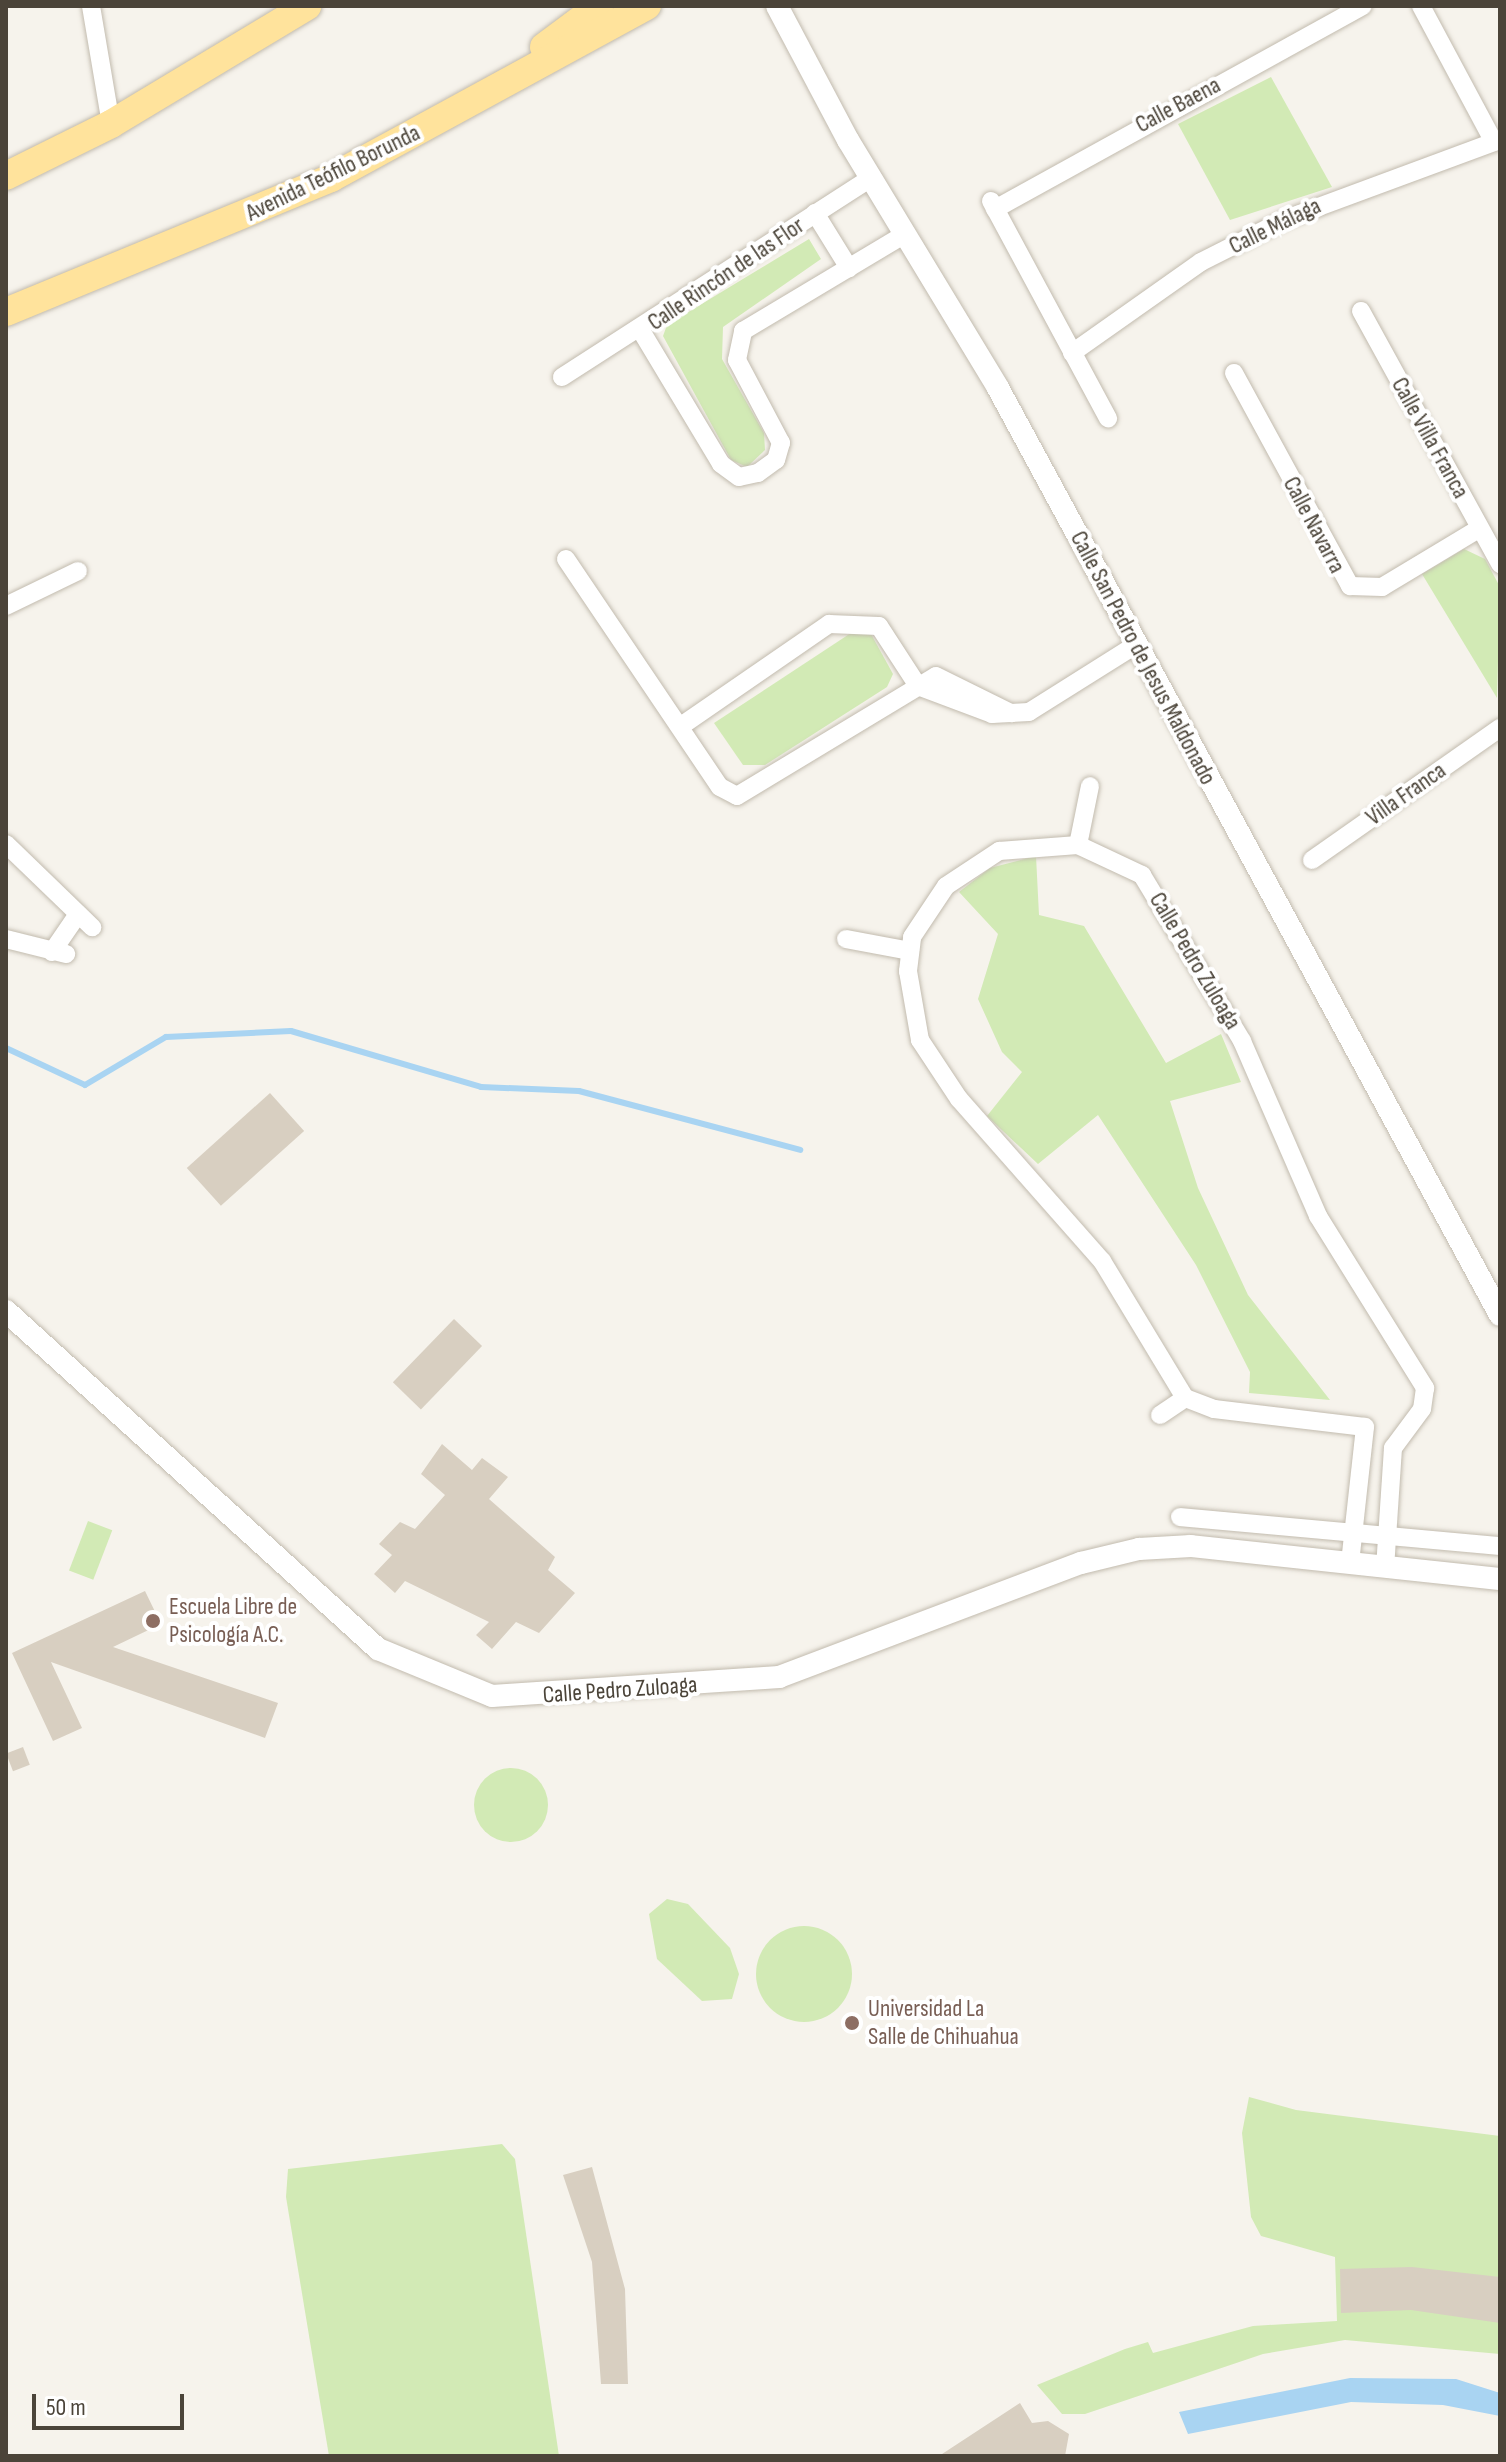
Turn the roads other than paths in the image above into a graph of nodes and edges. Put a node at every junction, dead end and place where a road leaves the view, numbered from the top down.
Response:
1 (91, 6) edge
2 (307, 6) edge
3 (599, 6) edge
4 (647, 6) edge
5 (777, 6) edge
6 (1363, 6) edge
7 (1421, 6) edge
8 (468, 107) junction
9 (111, 124) junction
10 (1497, 141) edge
11 (6, 176) edge
12 (871, 178) junction
13 (815, 213) junction
14 (905, 234) junction
15 (849, 268) junction
16 (1361, 311) dead end
17 (6, 312) edge
18 (640, 329) junction
19 (1072, 353) junction
20 (1234, 373) dead end
21 (562, 377) dead end
22 (1108, 418) dead end
23 (1480, 528) junction
24 (566, 559) dead end
25 (1500, 564) edge
26 (78, 571) dead end
27 (6, 606) edge
28 (1137, 644) junction
29 (918, 686) junction
30 (681, 726) junction
31 (1500, 728) edge
32 (1090, 786) dead end
33 (6, 844) edge
34 (1078, 845) junction
35 (1312, 860) dead end
36 (6, 939) edge
37 (846, 939) dead end
38 (910, 951) junction
39 (6, 1311) edge
40 (1500, 1315) edge
41 (1185, 1398) junction
42 (1160, 1415) dead end
43 (1180, 1517) dead end
44 (1353, 1536) junction
45 (1387, 1538) junction
46 (1500, 1546) edge
47 (1350, 1563) junction
48 (1385, 1567) junction
49 (1500, 1579) edge

1 - 9 street
2 - 9 main road
3 - 8 main road
4 - 8 main road, Avenida Teófilo Borunda
5 - 12 street, Calle San Pedro de Jesus Maldonado
6 - 19 street, Calle Baena
7 - 10 street
8 - 17 main road, Avenida Teófilo Borunda
9 - 11 main road
10 - 19 street, Calle Málaga
12 - 13 street, Calle Rincón de las Flor
12 - 14 street, Calle San Pedro de Jesus Maldonado
13 - 15 street
13 - 18 street, Calle Rincón de las Flor
14 - 15 street, Calle Rincón de las Flor
14 - 28 street, Calle San Pedro de Jesus Maldonado
15 - 18 street, Calle Rincón de las Flor
16 - 23 street, Calle Villa Franca
18 - 21 street
19 - 22 street, Calle Baena
20 - 23 street, Calle Navarra
23 - 25 street, Calle Villa Franca
24 - 30 street
26 - 27 street
28 - 29 street
28 - 40 street, Calle San Pedro de Jesus Maldonado
29 - 30 street
29 - 30 street
31 - 35 street, Villa Franca
32 - 34 street
33 - 36 street
34 - 38 street, Calle Pedro Zuloaga
34 - 45 street, Calle Pedro Zuloaga
37 - 38 street
38 - 41 street, Calle Pedro Zuloaga
39 - 47 street, Calle Pedro Zuloaga
41 - 42 street
41 - 44 street
43 - 44 street
44 - 45 street
44 - 47 street
45 - 46 street
45 - 48 street, Calle Pedro Zuloaga
47 - 48 street, Calle Pedro Zuloaga
48 - 49 street, Calle Pedro Zuloaga

